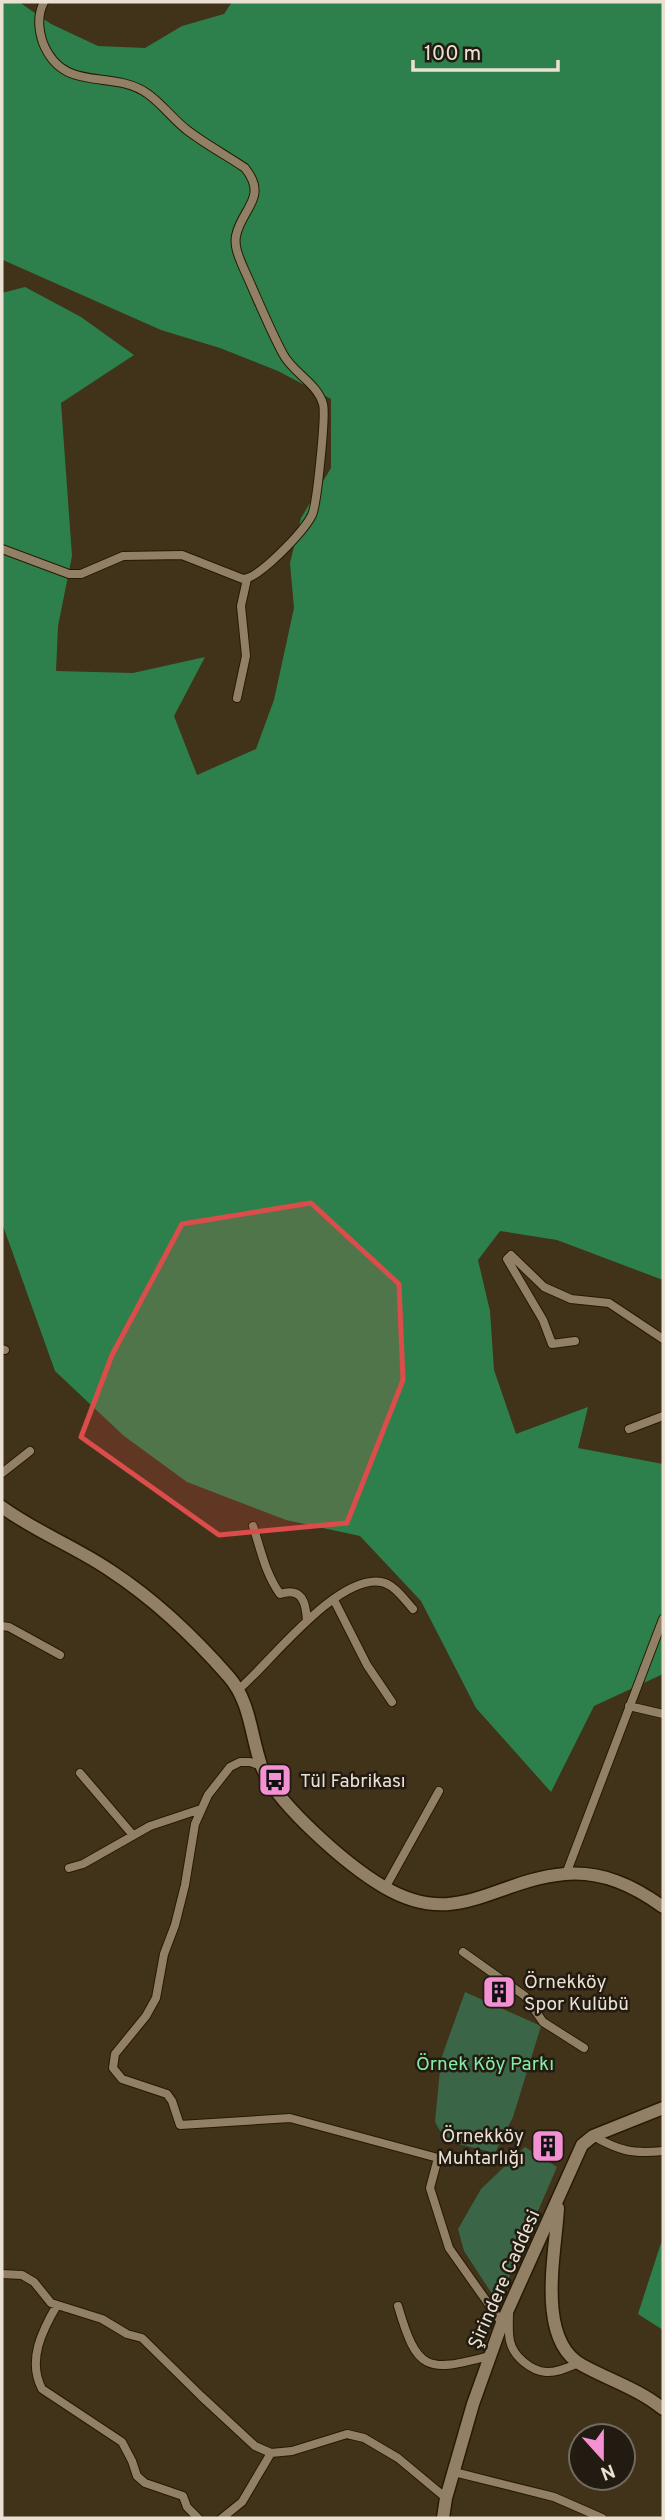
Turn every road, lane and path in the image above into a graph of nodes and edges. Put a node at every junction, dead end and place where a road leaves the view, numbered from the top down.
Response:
1 (44, 2) edge
2 (2, 549) edge
3 (247, 579) junction
4 (237, 698) dead end
5 (663, 1339) edge
6 (575, 1341) dead end
7 (663, 1416) edge
8 (629, 1429) dead end
9 (30, 1451) dead end
10 (2, 1473) edge
11 (2, 1507) edge
12 (253, 1526) dead end
13 (334, 1600) junction
14 (413, 1609) dead end
15 (663, 1619) edge
16 (307, 1621) junction
17 (2, 1626) edge
18 (60, 1655) dead end
19 (238, 1690) junction
20 (392, 1702) dead end
21 (629, 1706) junction
22 (663, 1714) edge
23 (262, 1766) junction
24 (80, 1773) dead end
25 (439, 1791) dead end
26 (201, 1810) junction
27 (132, 1835) junction
28 (69, 1868) dead end
29 (566, 1874) junction
30 (385, 1888) junction
31 (663, 1907) edge
32 (463, 1952) dead end
33 (584, 2048) dead end
34 (663, 2108) edge
35 (593, 2136) junction
36 (663, 2151) edge
37 (559, 2200) junction
38 (2, 2274) edge
39 (57, 2305) junction
40 (398, 2306) dead end
41 (509, 2306) junction
42 (502, 2323) junction
43 (489, 2356) junction
44 (579, 2363) junction
45 (663, 2409) edge
46 (271, 2453) junction
47 (454, 2472) junction
48 (446, 2498) junction
49 (198, 2518) edge
50 (222, 2518) edge
51 (443, 2518) edge
52 (602, 2518) edge

1 - 3 street
2 - 3 street
3 - 4 street
5 - 6 street
7 - 8 street
9 - 10 street
11 - 19 main road
12 - 16 street
13 - 14 street
13 - 16 street
13 - 20 street
15 - 21 street
16 - 19 street
17 - 18 street
19 - 23 main road
21 - 22 street
21 - 29 street
23 - 26 street
23 - 30 main road
24 - 27 street
25 - 30 street
26 - 27 street
26 - 42 street
27 - 28 street
29 - 30 main road
29 - 31 main road
32 - 33 street
34 - 35 main road
35 - 36 street
35 - 37 main road, Şirindere Caddesi
37 - 41 main road, Şirindere Caddesi
37 - 44 main road
38 - 39 street
39 - 46 street
39 - 49 street
40 - 43 street
41 - 42 main road, Şirindere Caddesi
41 - 44 street
42 - 43 main road, Şirindere Caddesi
43 - 47 main road, Şirindere Caddesi
44 - 45 main road
46 - 48 street
46 - 50 street
47 - 48 main road, Şirindere Caddesi
47 - 52 street
48 - 51 main road, Şirindere Caddesi

